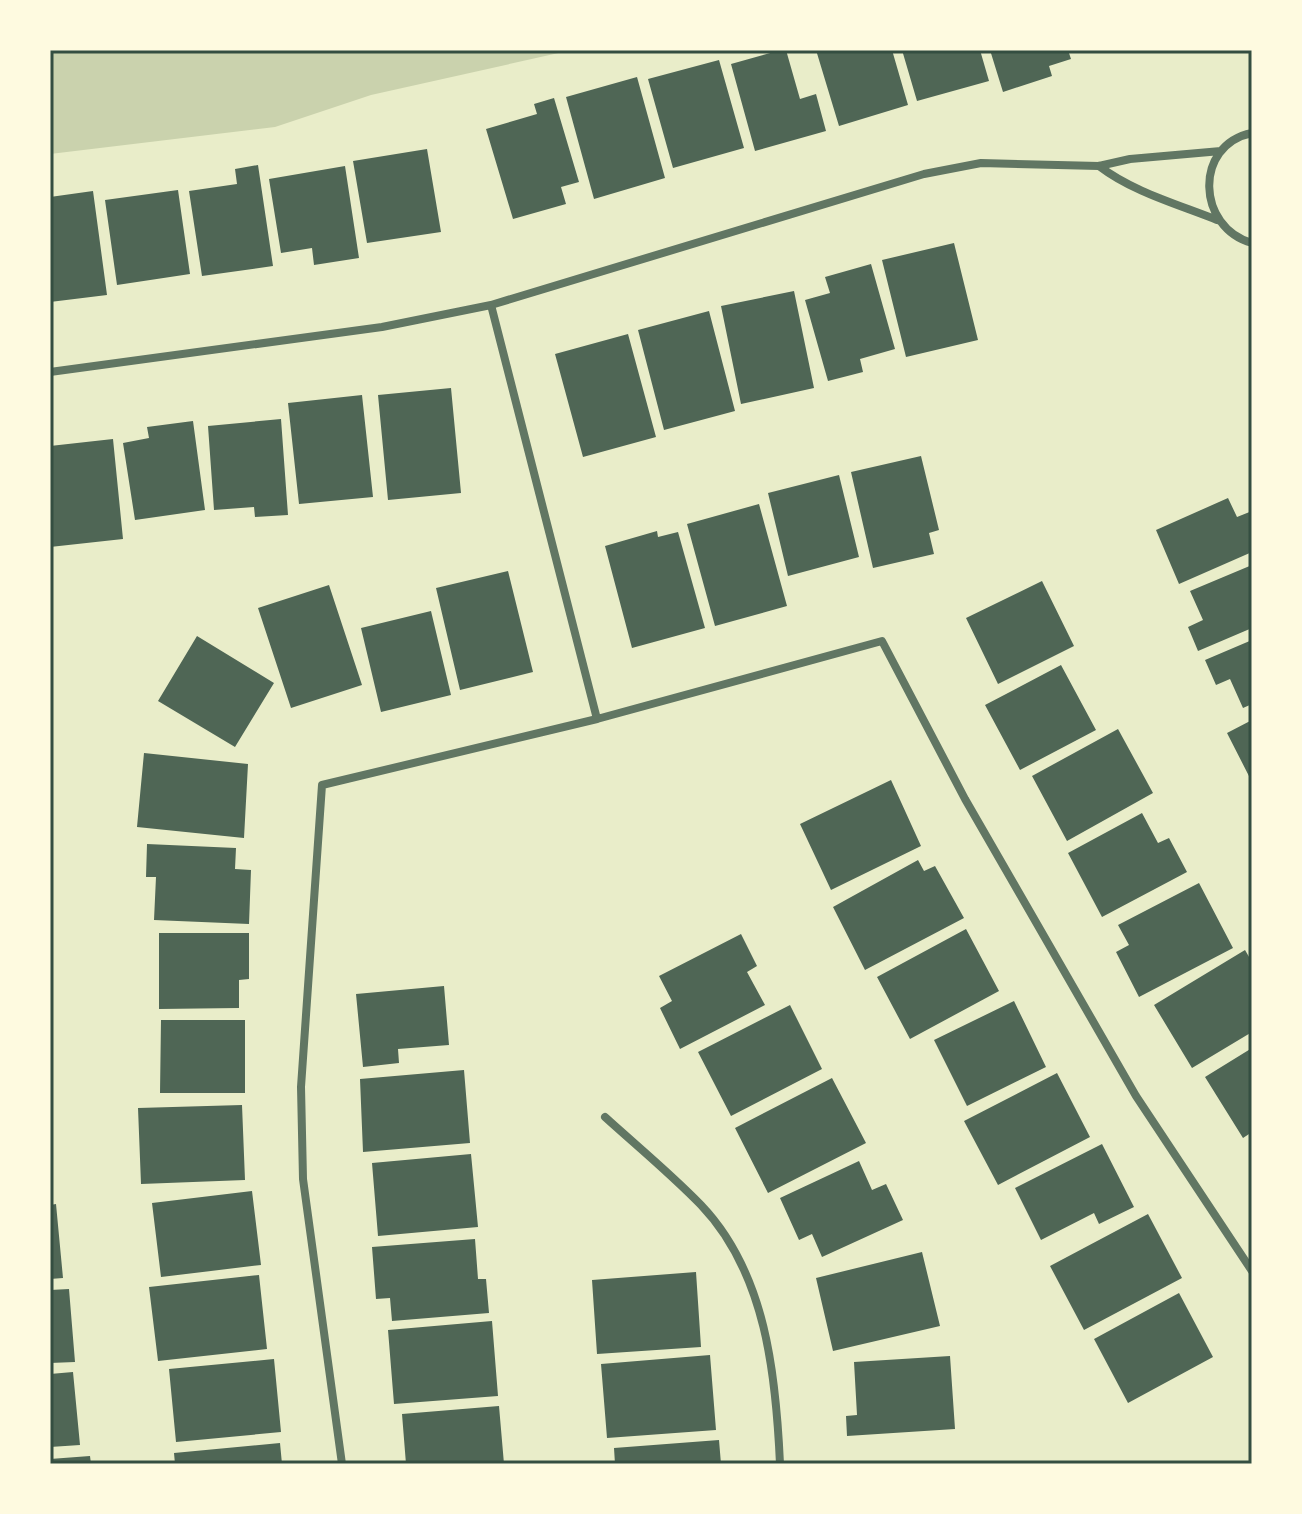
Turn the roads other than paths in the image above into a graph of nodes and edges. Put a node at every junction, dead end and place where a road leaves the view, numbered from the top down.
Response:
1 (1252, 133) edge
2 (1221, 151) junction
3 (1099, 166) junction
4 (1218, 220) junction
5 (1252, 243) edge
6 (491, 305) junction
7 (50, 372) edge
8 (597, 719) junction
9 (605, 1117) dead end
10 (1252, 1271) edge
11 (342, 1464) edge
12 (780, 1464) edge

1 - 2 street
2 - 3 street
2 - 4 street
3 - 4 street
3 - 6 street
4 - 5 street
6 - 7 street
6 - 8 street
8 - 10 street
8 - 11 street
9 - 12 street

